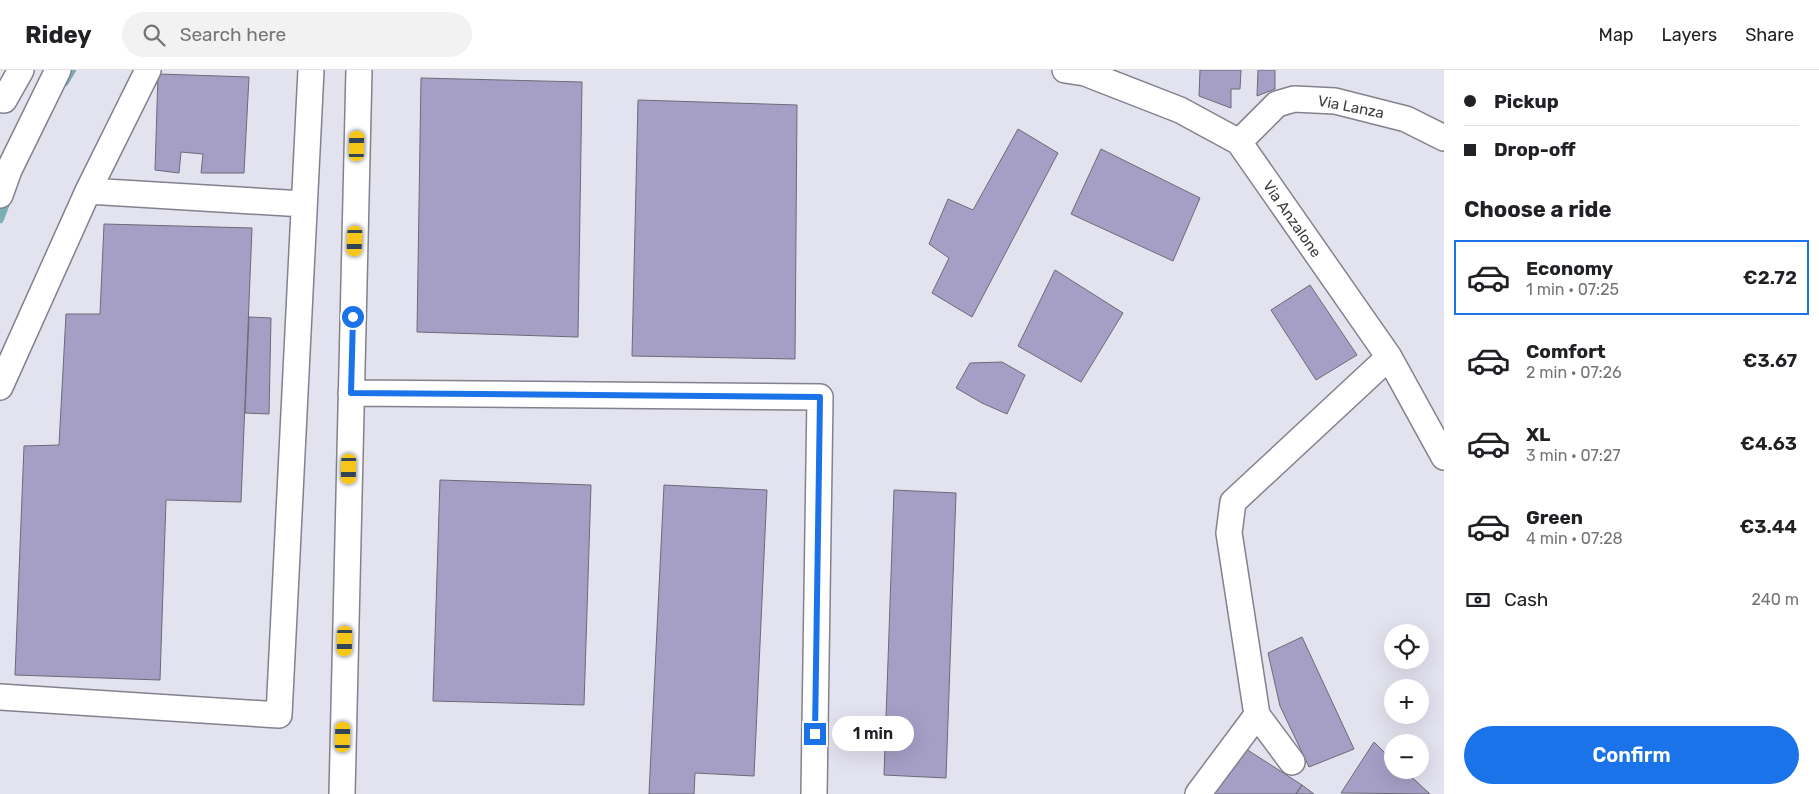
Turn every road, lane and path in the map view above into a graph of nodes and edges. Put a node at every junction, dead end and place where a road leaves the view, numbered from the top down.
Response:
1 (21, 70) edge
2 (58, 70) edge
3 (148, 70) edge
4 (311, 70) edge
5 (359, 70) edge
6 (1065, 70) edge
7 (0, 97) edge
8 (1444, 138) edge
9 (1239, 142) junction
10 (88, 191) junction
11 (0, 195) edge
12 (304, 204) junction
13 (1389, 357) junction
14 (0, 387) edge
15 (351, 393) junction
16 (1444, 457) edge
17 (0, 697) edge
18 (1257, 715) junction
19 (1292, 762) dead end
20 (342, 794) edge
21 (814, 794) edge
22 (1198, 794) edge

1 - 7 street
2 - 11 street
3 - 10 street
4 - 12 street
5 - 15 street
6 - 9 street, Via Anzalone
8 - 9 street, Via Lanza
9 - 13 street, Via Anzalone
10 - 12 street
10 - 14 street
12 - 17 street
13 - 16 street, Via Anzalone
13 - 18 street
15 - 20 street
15 - 21 street
18 - 19 street
18 - 22 street

